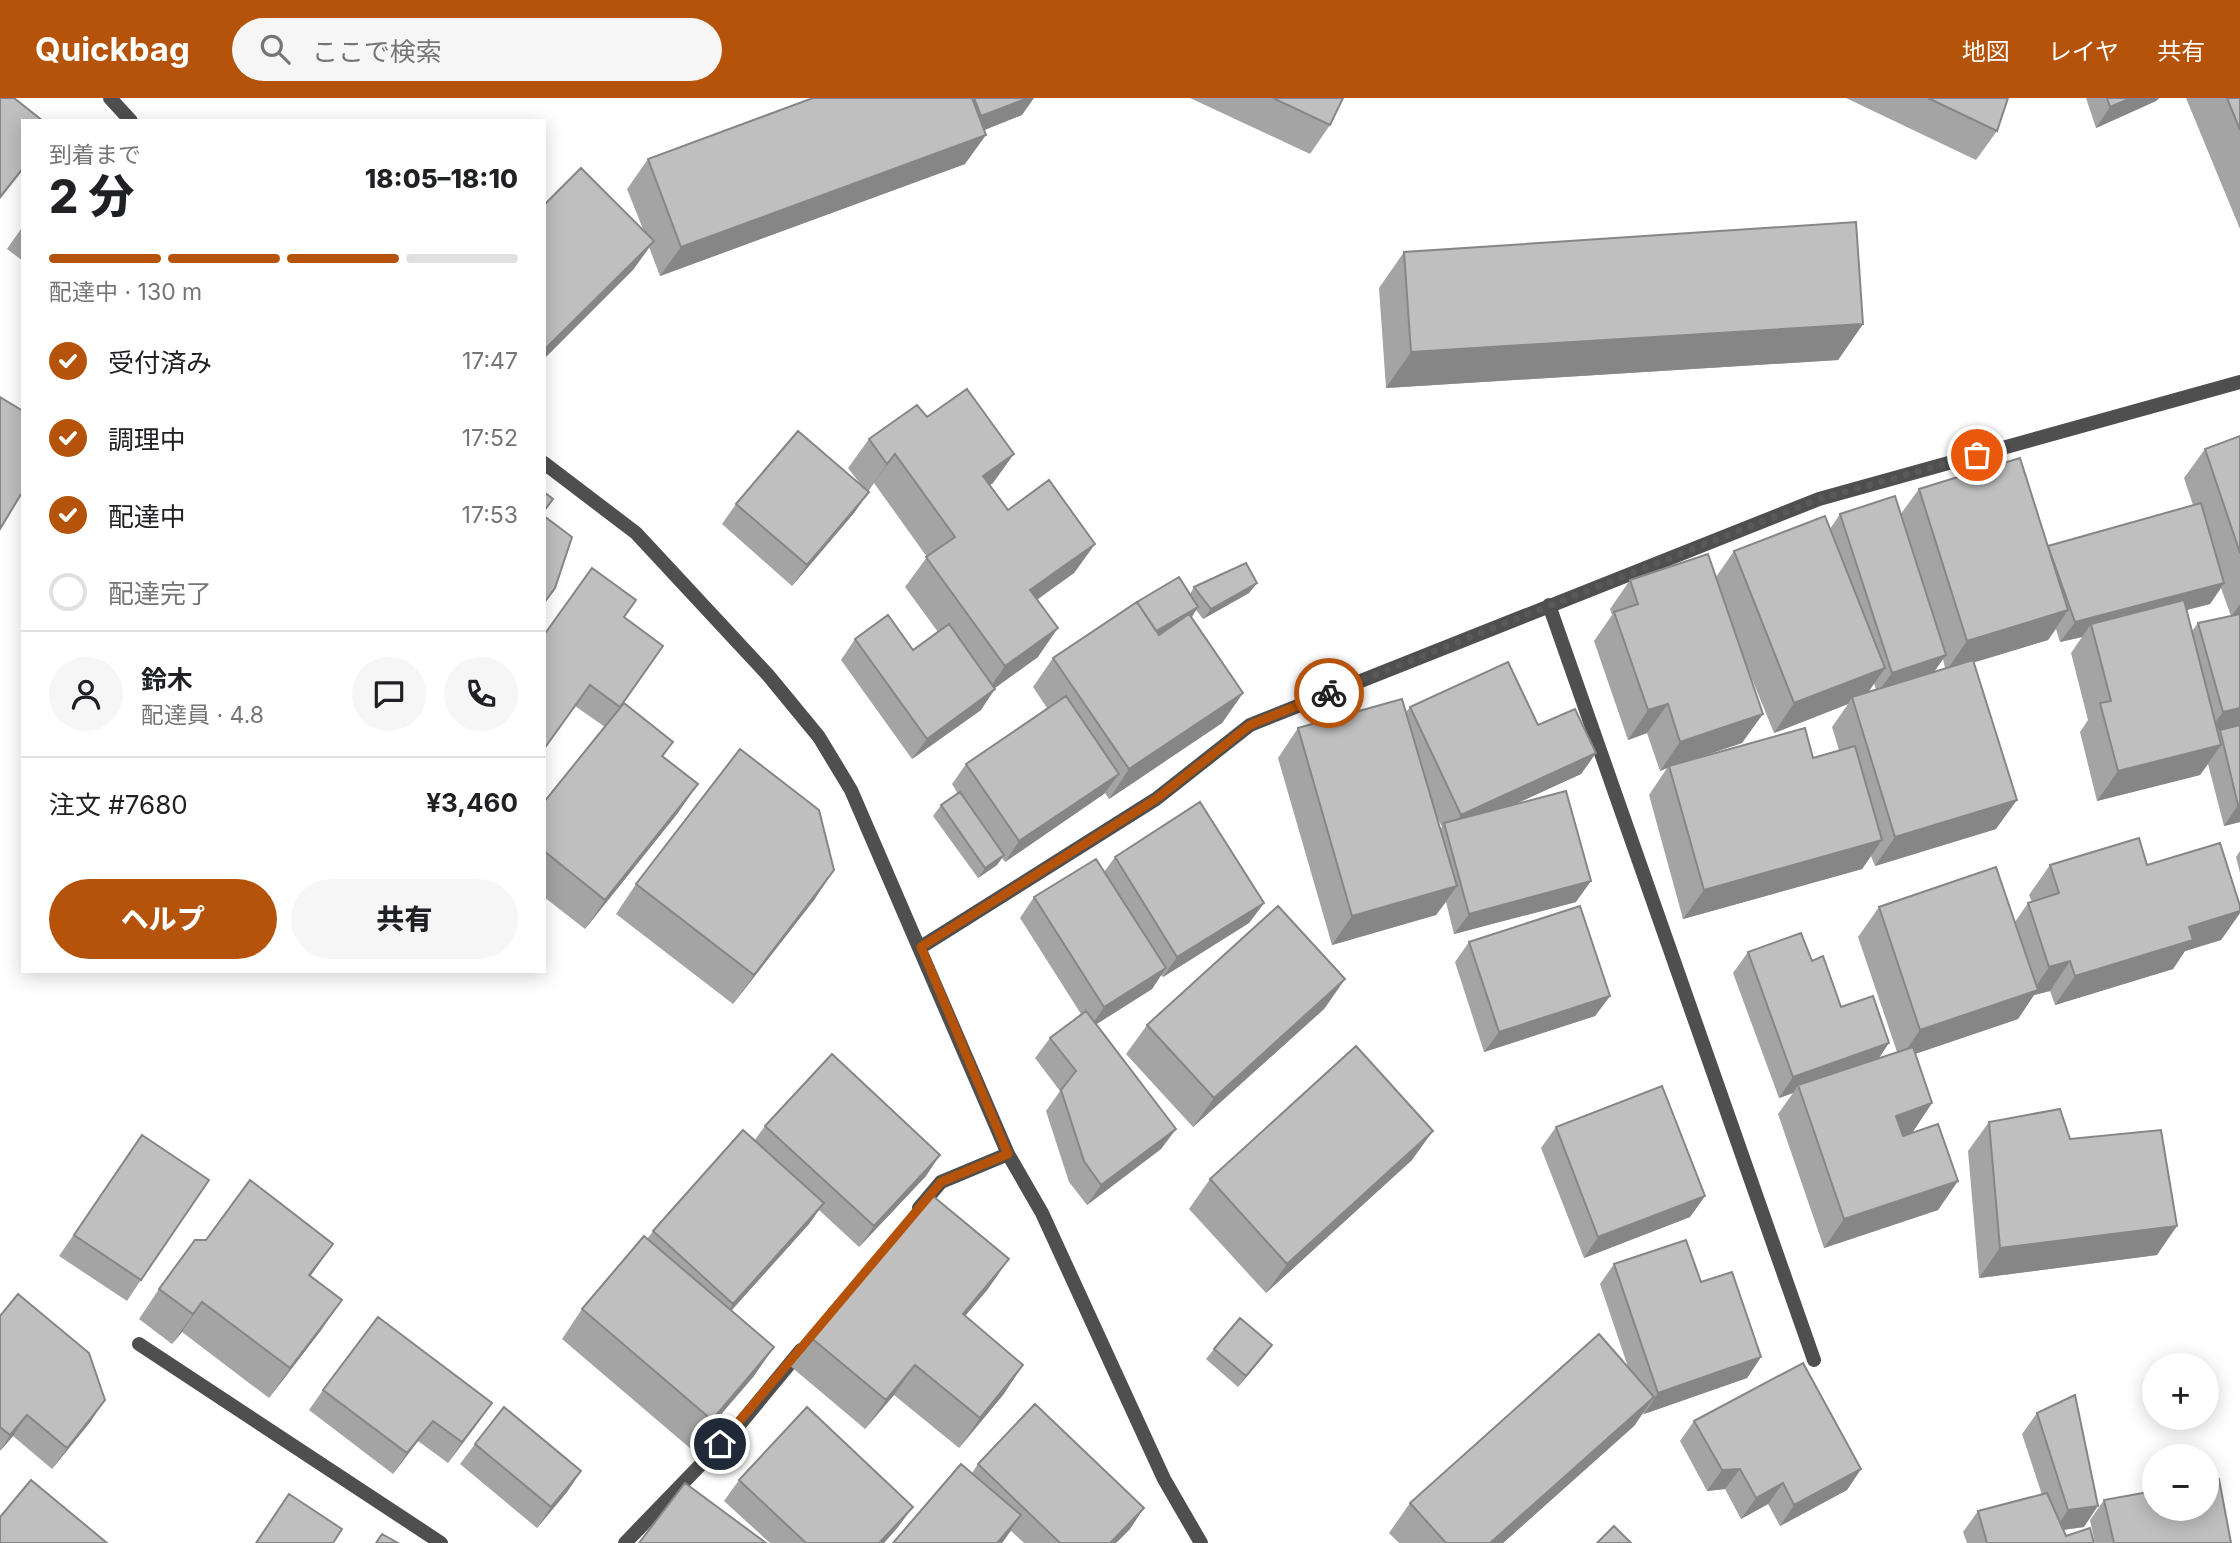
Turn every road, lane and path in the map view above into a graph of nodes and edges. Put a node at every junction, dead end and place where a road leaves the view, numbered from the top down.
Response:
1 (110, 98) edge
2 (129, 119) edge
3 (2240, 382) edge
4 (546, 465) edge
5 (1549, 605) junction
6 (921, 947) junction
7 (1008, 1154) junction
8 (906, 1224) edge
9 (810, 1340) edge
10 (139, 1344) dead end
11 (1814, 1360) dead end
12 (441, 1543) edge
13 (625, 1543) edge
14 (1201, 1543) edge

1 - 2 street
3 - 5 street
4 - 6 street
5 - 6 street
5 - 11 street
6 - 7 street
7 - 8 street
7 - 14 street
9 - 13 street
10 - 12 street

